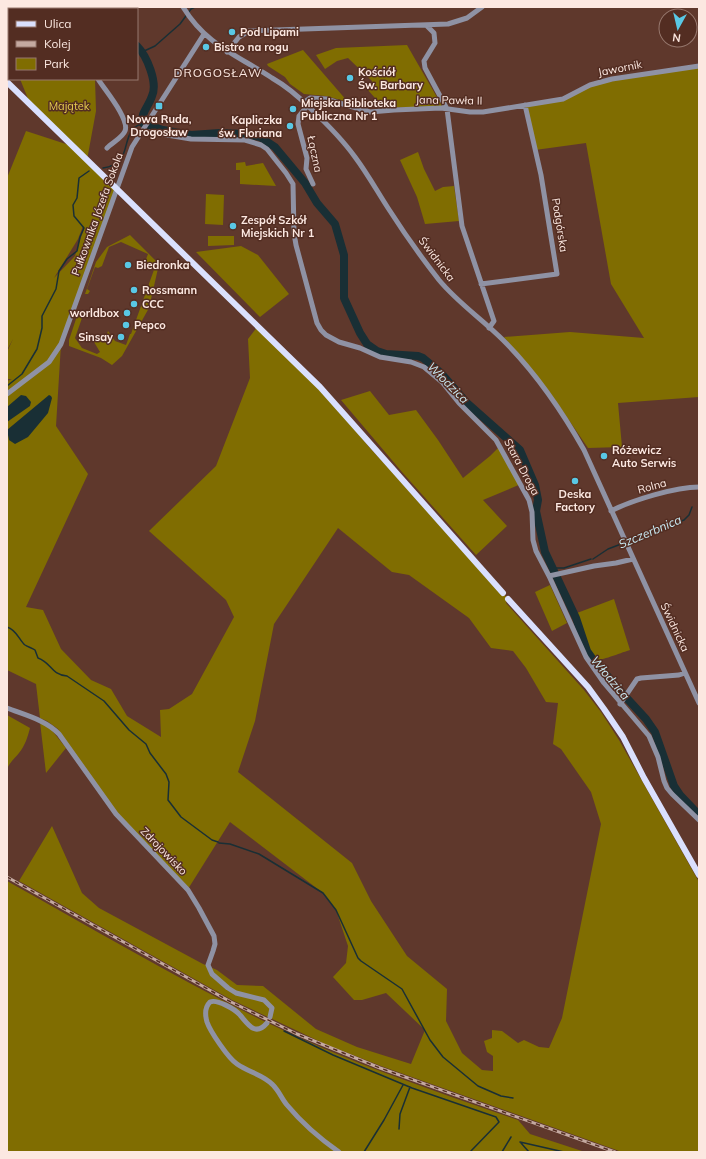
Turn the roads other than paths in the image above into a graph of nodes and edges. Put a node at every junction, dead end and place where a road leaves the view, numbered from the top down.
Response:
1 (482, 7) edge
2 (185, 10) edge
3 (428, 26) junction
4 (204, 34) junction
5 (227, 52) junction
6 (699, 66) edge
7 (99, 80) edge
8 (7, 82) edge
9 (306, 104) junction
10 (525, 105) junction
11 (447, 109) junction
12 (144, 129) junction
13 (107, 148) dead end
14 (313, 184) dead end
15 (116, 189) junction
16 (482, 284) junction
17 (489, 328) junction
18 (7, 394) edge
19 (699, 487) edge
20 (612, 511) junction
21 (633, 559) junction
22 (550, 575) junction
23 (503, 592) dead end
24 (508, 599) dead end
25 (685, 673) junction
26 (621, 703) junction
27 (699, 703) edge
28 (7, 708) edge
29 (699, 820) edge
30 (699, 875) edge
31 (270, 1017) dead end
32 (267, 1023) dead end
33 (339, 1152) edge

1 - 3 street
2 - 4 street, Świdnicka
3 - 5 street
3 - 11 street
4 - 5 street, Świdnicka
4 - 12 street, Pułkownika Józefa Sokola
5 - 9 street, Świdnicka
6 - 10 street, Jawornik
7 - 13 street
8 - 15 main road
9 - 11 street, Jana Pawła II
9 - 14 street, Łączna
9 - 17 street, Świdnicka
10 - 11 street, Jana Pawła II
10 - 16 street, Podgórska
11 - 16 street
12 - 15 street, Pułkownika Józefa Sokola
12 - 22 street, Stara Droga
15 - 18 street, Pułkownika Józefa Sokola
15 - 23 main road
16 - 17 street
17 - 20 street, Świdnicka
19 - 20 street, Rolna
20 - 21 street, Świdnicka
21 - 22 street
21 - 25 street, Świdnicka
22 - 26 street, Stara Droga
24 - 30 main road
25 - 26 street
25 - 27 street, Świdnicka
26 - 29 street, Stara Droga
28 - 31 street, Zdrojowisko
32 - 33 street

